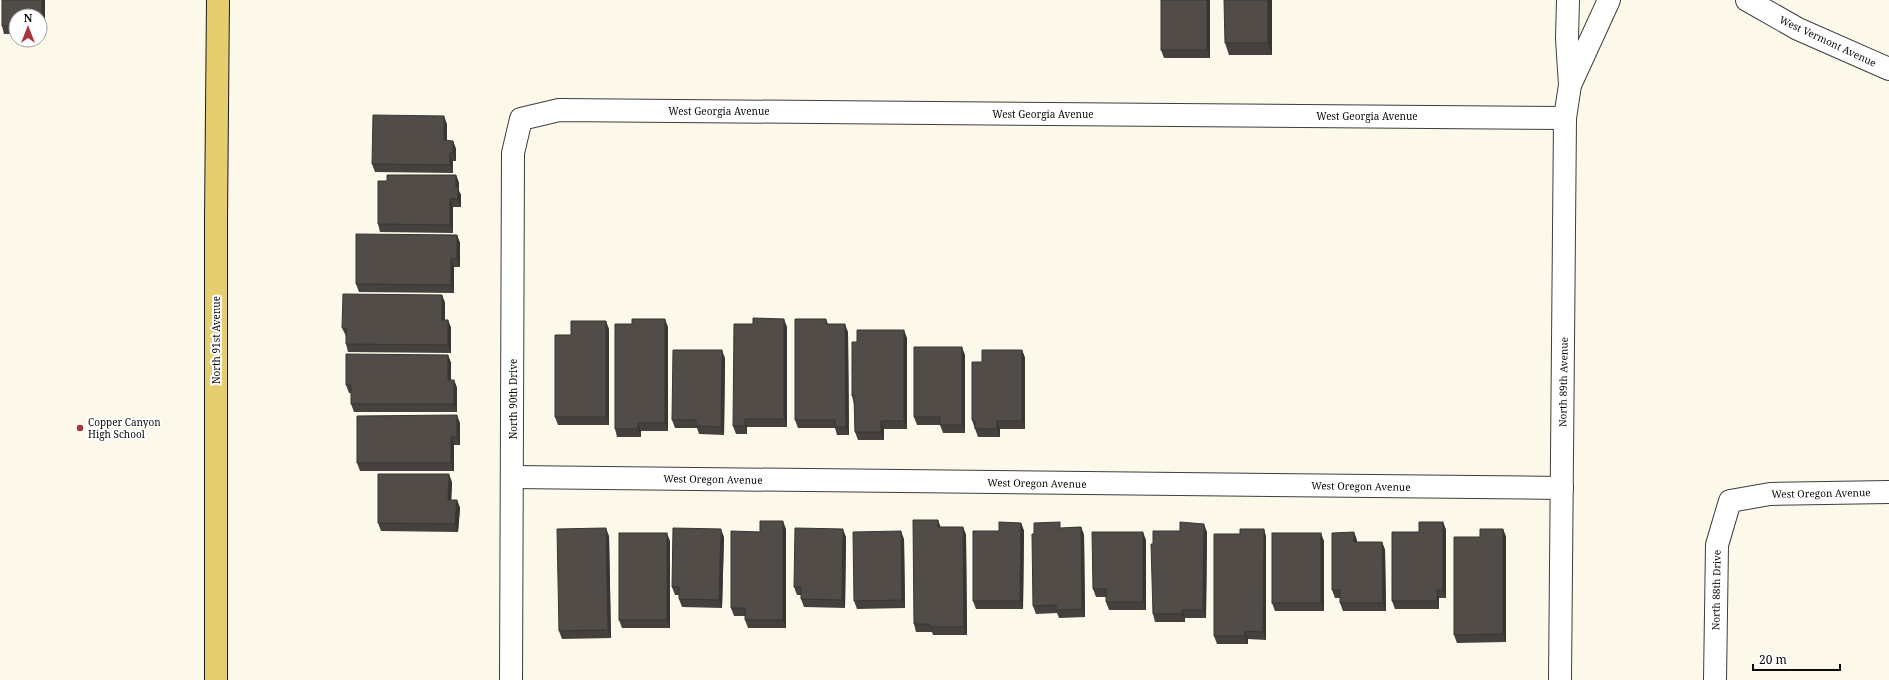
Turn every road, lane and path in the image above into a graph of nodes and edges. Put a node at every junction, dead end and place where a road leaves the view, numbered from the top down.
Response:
1 (218, 0) edge
2 (1568, 0) edge
3 (1609, 0) edge
4 (1747, 0) edge
5 (1889, 69) edge
6 (1570, 85) junction
7 (1566, 118) junction
8 (521, 119) joint
9 (513, 477) junction
10 (1562, 488) junction
11 (1889, 492) edge
12 (1730, 502) joint
13 (216, 680) edge
14 (511, 680) edge
15 (1560, 680) edge
16 (1715, 680) edge

1 - 13 main road, North 91st Avenue
2 - 6 street, North 89th Avenue
3 - 6 street, North 89th Avenue
4 - 5 street, West Vermont Avenue
6 - 7 street, North 89th Avenue
7 - 8 street, West Georgia Avenue
7 - 10 street, North 89th Avenue
8 - 9 street, North 90th Drive
9 - 10 street, West Oregon Avenue
9 - 14 street, North 90th Drive
10 - 15 street, North 89th Avenue
11 - 12 street, West Oregon Avenue
12 - 16 street, North 88th Drive

